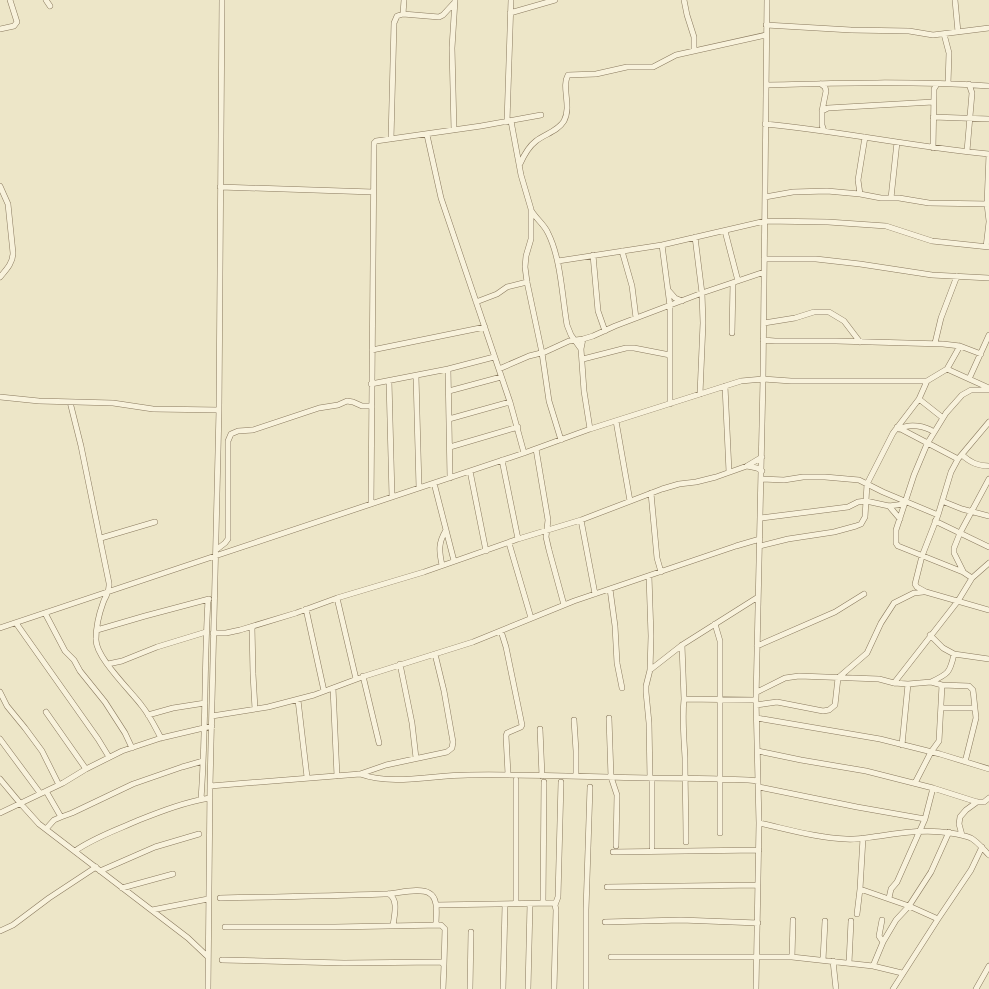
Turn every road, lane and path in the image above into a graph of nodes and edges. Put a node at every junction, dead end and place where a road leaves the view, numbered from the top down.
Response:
1 (10, 0) edge
2 (46, 0) edge
3 (222, 0) edge
4 (404, 0) edge
5 (511, 0) edge
6 (555, 0) edge
7 (684, 0) edge
8 (767, 0) edge
9 (955, 0) edge
10 (455, 1) edge
11 (50, 6) dead end
12 (510, 13) junction
13 (403, 14) junction
14 (766, 25) junction
15 (989, 28) edge
16 (0, 29) edge
17 (958, 32) junction
18 (944, 34) junction
19 (766, 35) junction
20 (694, 51) junction
21 (822, 84) junction
22 (937, 84) junction
23 (948, 84) junction
24 (969, 84) junction
25 (766, 85) junction
26 (989, 86) edge
27 (933, 102) junction
28 (824, 103) junction
29 (828, 108) junction
30 (822, 111) junction
31 (541, 114) dead end
32 (933, 117) junction
33 (970, 118) junction
34 (989, 119) edge
35 (509, 121) junction
36 (765, 124) junction
37 (822, 125) junction
38 (454, 130) junction
39 (817, 130) junction
40 (824, 131) junction
41 (427, 135) junction
42 (865, 137) junction
43 (391, 139) junction
44 (897, 142) junction
45 (933, 148) junction
46 (967, 151) junction
47 (989, 154) edge
48 (520, 164) junction
49 (220, 187) junction
50 (1, 190) edge
51 (374, 192) junction
52 (860, 194) junction
53 (765, 197) junction
54 (891, 198) junction
55 (988, 204) edge
56 (531, 209) junction
57 (765, 221) junction
58 (989, 221) edge
59 (725, 231) junction
60 (695, 237) junction
61 (662, 245) junction
62 (987, 247) edge
63 (622, 251) junction
64 (593, 256) junction
65 (764, 259) junction
66 (558, 261) junction
67 (764, 272) junction
68 (958, 276) junction
69 (0, 277) edge
70 (989, 278) edge
71 (527, 282) junction
72 (735, 282) junction
73 (668, 290) junction
74 (702, 293) junction
75 (683, 301) junction
76 (476, 302) junction
77 (670, 306) junction
78 (636, 318) junction
79 (764, 323) junction
80 (485, 327) junction
81 (605, 331) junction
82 (732, 333) dead end
83 (854, 335) junction
84 (989, 335) edge
85 (583, 339) junction
86 (575, 340) junction
87 (763, 340) junction
88 (853, 341) junction
89 (860, 342) junction
90 (935, 343) junction
91 (960, 346) junction
92 (581, 349) junction
93 (372, 350) junction
94 (542, 353) junction
95 (981, 354) junction
96 (670, 355) junction
97 (494, 357) junction
98 (583, 359) junction
99 (448, 369) junction
100 (499, 369) junction
101 (947, 369) junction
102 (416, 376) junction
103 (501, 377) junction
104 (763, 379) junction
105 (972, 380) junction
106 (389, 381) junction
107 (927, 381) junction
108 (372, 384) junction
109 (725, 386) junction
110 (989, 389) edge
111 (971, 390) junction
112 (449, 391) junction
113 (700, 394) junction
114 (0, 397) edge
115 (919, 399) junction
116 (70, 402) junction
117 (510, 402) junction
118 (670, 404) junction
119 (372, 406) junction
120 (219, 410) junction
121 (943, 418) junction
122 (449, 419) junction
123 (616, 421) junction
124 (989, 422) edge
125 (518, 427) junction
126 (898, 428) junction
127 (590, 429) junction
128 (934, 432) junction
129 (561, 440) junction
130 (928, 444) junction
131 (450, 447) junction
132 (536, 449) junction
133 (524, 454) junction
134 (762, 457) junction
135 (960, 457) junction
136 (502, 460) junction
137 (747, 466) junction
138 (989, 466) edge
139 (470, 471) junction
140 (762, 471) junction
141 (729, 472) junction
142 (450, 478) junction
143 (762, 479) junction
144 (989, 479) edge
145 (434, 483) junction
146 (867, 484) junction
147 (419, 488) junction
148 (651, 493) junction
149 (392, 497) junction
150 (630, 501) junction
151 (866, 501) junction
152 (942, 501) junction
153 (905, 502) junction
154 (371, 504) junction
155 (889, 506) junction
156 (972, 512) junction
157 (938, 514) junction
158 (989, 516) edge
159 (760, 518) junction
160 (900, 519) junction
161 (581, 520) junction
162 (935, 521) junction
163 (154, 522) dead end
164 (446, 530) junction
165 (546, 531) junction
166 (960, 533) junction
167 (101, 538) junction
168 (518, 539) junction
169 (760, 539) junction
170 (509, 543) junction
171 (760, 546) junction
172 (989, 547) edge
173 (216, 550) junction
174 (486, 551) junction
175 (216, 556) junction
176 (922, 556) junction
177 (454, 561) junction
178 (989, 563) edge
179 (442, 565) junction
180 (661, 572) junction
181 (963, 572) junction
182 (649, 576) junction
183 (972, 578) junction
184 (610, 589) junction
185 (110, 591) junction
186 (926, 592) junction
187 (595, 594) junction
188 (864, 594) dead end
189 (758, 597) junction
190 (214, 598) junction
191 (337, 598) junction
192 (208, 600) junction
193 (958, 601) junction
194 (564, 605) junction
195 (306, 609) junction
196 (989, 610) edge
197 (45, 613) junction
198 (531, 618) junction
199 (16, 623) junction
200 (715, 624) junction
201 (252, 626) junction
202 (0, 628) edge
203 (97, 630) junction
204 (501, 631) junction
205 (206, 632) junction
206 (213, 633) junction
207 (930, 634) junction
208 (682, 645) junction
209 (757, 646) junction
210 (435, 654) junction
211 (954, 654) junction
212 (989, 659) edge
213 (108, 664) junction
214 (400, 664) junction
215 (650, 670) junction
216 (363, 676) junction
217 (838, 678) junction
218 (356, 679) junction
219 (894, 682) junction
220 (931, 682) junction
221 (908, 684) junction
222 (942, 685) junction
223 (333, 688) junction
224 (622, 688) dead end
225 (324, 691) junction
226 (0, 692) edge
227 (757, 692) junction
228 (684, 699) junction
229 (298, 700) junction
230 (720, 700) junction
231 (756, 702) junction
232 (205, 703) junction
233 (941, 708) junction
234 (975, 708) junction
235 (255, 709) junction
236 (46, 712) dead end
237 (148, 715) junction
238 (212, 716) junction
239 (609, 718) dead end
240 (757, 718) junction
241 (574, 720) dead end
242 (212, 726) junction
243 (204, 727) junction
244 (540, 728) dead end
245 (162, 738) junction
246 (0, 739) edge
247 (379, 743) dead end
248 (902, 744) junction
249 (132, 748) junction
250 (758, 751) junction
251 (931, 752) junction
252 (109, 757) junction
253 (416, 758) junction
254 (203, 761) junction
255 (965, 762) junction
256 (86, 768) junction
257 (989, 769) edge
258 (360, 774) junction
259 (508, 774) junction
260 (337, 776) junction
261 (542, 776) junction
262 (576, 776) junction
263 (307, 777) junction
264 (611, 777) junction
265 (684, 777) junction
266 (651, 778) junction
267 (0, 779) edge
268 (719, 779) junction
269 (516, 780) dead end
270 (758, 781) junction
271 (544, 782) dead end
272 (561, 782) dead end
273 (915, 783) junction
274 (59, 785) junction
275 (210, 786) junction
276 (758, 787) junction
277 (590, 788) dead end
278 (934, 788) junction
279 (43, 792) junction
280 (210, 798) junction
281 (989, 798) edge
282 (201, 799) junction
283 (977, 802) junction
284 (20, 803) junction
285 (0, 813) edge
286 (61, 817) junction
287 (925, 819) junction
288 (759, 823) junction
289 (46, 829) junction
290 (918, 832) junction
291 (949, 832) junction
292 (720, 833) dead end
293 (199, 834) dead end
294 (962, 835) junction
295 (863, 838) junction
296 (686, 842) dead end
297 (616, 846) dead end
298 (652, 847) dead end
299 (982, 847) junction
300 (75, 850) junction
301 (759, 850) junction
302 (613, 852) dead end
303 (989, 855) edge
304 (98, 869) junction
305 (173, 874) dead end
306 (758, 885) junction
307 (607, 887) dead end
308 (122, 888) junction
309 (860, 889) junction
310 (389, 894) junction
311 (220, 898) dead end
312 (889, 898) junction
313 (208, 900) junction
314 (543, 903) junction
315 (505, 904) junction
316 (516, 904) junction
317 (530, 904) junction
318 (436, 905) junction
319 (555, 905) junction
320 (909, 906) junction
321 (152, 910) junction
322 (857, 914) dead end
323 (938, 919) junction
324 (793, 920) dead end
325 (882, 920) dead end
326 (825, 921) dead end
327 (851, 921) dead end
328 (605, 922) dead end
329 (758, 923) junction
330 (436, 924) junction
331 (393, 926) junction
332 (225, 927) dead end
333 (0, 931) edge
334 (470, 932) dead end
335 (883, 942) junction
336 (207, 956) junction
337 (611, 957) dead end
338 (792, 957) junction
339 (758, 958) junction
340 (222, 960) dead end
341 (823, 960) junction
342 (833, 961) junction
343 (849, 963) junction
344 (444, 965) junction
345 (873, 966) junction
346 (989, 966) edge
347 (902, 973) junction
348 (208, 989) edge
349 (443, 989) edge
350 (470, 989) edge
351 (503, 989) edge
352 (528, 989) edge
353 (554, 989) edge
354 (586, 989) edge
355 (756, 989) edge
356 (836, 989) edge
357 (893, 989) edge
358 (978, 989) edge

1 - 16 street
2 - 11 street
3 - 49 street
4 - 13 street
5 - 12 street
6 - 12 street
7 - 20 street
8 - 14 street
9 - 17 street
10 - 13 street
10 - 38 street
12 - 35 street
13 - 43 street
14 - 18 street
14 - 19 street
15 - 17 street
17 - 18 street
18 - 23 street
19 - 20 street
19 - 25 street
20 - 48 street
21 - 22 street
21 - 25 street
21 - 28 street
22 - 23 street
22 - 27 street
23 - 24 street
24 - 26 street
24 - 33 street
25 - 36 street
27 - 29 street
27 - 32 street
28 - 29 street
28 - 30 street
29 - 30 street
30 - 37 street
31 - 35 street
32 - 33 street
32 - 45 street
33 - 34 street
33 - 46 street
35 - 38 street
35 - 48 street
36 - 39 street
36 - 53 street
37 - 39 street
37 - 40 street
38 - 41 street
39 - 40 street
40 - 42 street
41 - 43 street
41 - 76 street
42 - 44 street
42 - 52 street
43 - 51 street
44 - 45 street
44 - 54 street
45 - 46 street
46 - 47 street
47 - 55 street
48 - 56 street
49 - 51 street
49 - 120 street
50 - 69 street
51 - 93 street
52 - 53 street
52 - 54 street
53 - 57 street
54 - 55 street
55 - 58 street
56 - 66 street
56 - 71 street
57 - 59 street
57 - 62 street
57 - 65 street
58 - 62 street
59 - 60 street
59 - 72 street
60 - 61 street
60 - 74 street
61 - 63 street
61 - 73 street
63 - 64 street
63 - 78 street
64 - 66 street
64 - 81 street
65 - 67 street
65 - 68 street
66 - 86 street
67 - 72 street
67 - 79 street
68 - 70 street
68 - 90 street
71 - 76 street
71 - 94 street
72 - 74 street
72 - 82 street
73 - 75 street
73 - 77 street
74 - 75 street
74 - 113 street
75 - 77 street
76 - 80 street
77 - 78 street
77 - 96 street
78 - 81 street
79 - 83 street
79 - 87 street
80 - 93 street
80 - 97 street
81 - 85 street
83 - 88 street
83 - 89 street
84 - 95 street
85 - 86 street
85 - 92 street
86 - 92 street
86 - 94 street
87 - 88 street
87 - 104 street
88 - 89 street
89 - 90 street
90 - 91 street
91 - 95 street
91 - 101 street
92 - 98 street
93 - 108 street
94 - 100 street
94 - 129 street
95 - 105 street
96 - 98 street
96 - 118 street
97 - 99 street
97 - 100 street
98 - 127 street
99 - 102 street
99 - 112 street
100 - 103 street
101 - 105 street
101 - 107 street
102 - 106 street
102 - 147 street
103 - 112 street
103 - 117 street
104 - 107 street
104 - 109 street
104 - 134 street
105 - 110 street
105 - 111 street
106 - 108 street
106 - 149 street
107 - 115 street
108 - 119 street
109 - 113 street
109 - 141 street
110 - 111 street
111 - 121 street
112 - 122 street
113 - 118 street
114 - 116 street
115 - 121 street
115 - 126 street
116 - 120 street
116 - 167 street
117 - 122 street
117 - 125 street
118 - 123 street
119 - 154 street
119 - 173 street
120 - 173 street
121 - 128 street
122 - 131 street
123 - 127 street
123 - 150 street
124 - 135 street
125 - 131 street
125 - 133 street
126 - 128 street
126 - 130 street
126 - 146 street
127 - 129 street
128 - 130 street
129 - 132 street
130 - 135 street
130 - 153 street
131 - 142 street
132 - 133 street
132 - 165 street
133 - 136 street
134 - 137 street
134 - 140 street
135 - 138 street
135 - 152 street
136 - 139 street
136 - 168 street
137 - 140 street
137 - 141 street
139 - 142 street
139 - 174 street
140 - 143 street
141 - 148 street
142 - 145 street
143 - 146 street
143 - 159 street
144 - 156 street
145 - 147 street
145 - 164 street
146 - 151 street
146 - 153 street
147 - 149 street
148 - 150 street
148 - 180 street
149 - 154 street
150 - 161 street
151 - 155 street
151 - 159 street
151 - 171 street
152 - 156 street
152 - 157 street
153 - 155 street
153 - 157 street
153 - 160 street
154 - 175 street
155 - 160 street
156 - 158 street
156 - 166 street
157 - 162 street
159 - 169 street
160 - 176 street
161 - 165 street
161 - 187 street
162 - 166 street
162 - 176 street
163 - 167 street
164 - 177 street
164 - 179 street
165 - 168 street
165 - 194 street
166 - 172 street
166 - 181 street
167 - 185 street
168 - 170 street
169 - 171 street
169 - 180 street
170 - 174 street
170 - 198 street
171 - 189 street
173 - 175 street
174 - 177 street
175 - 185 street
175 - 190 street
176 - 181 street
176 - 186 street
177 - 179 street
178 - 183 street
179 - 191 street
180 - 182 street
181 - 183 street
182 - 184 street
182 - 215 street
183 - 193 street
184 - 187 street
184 - 224 street
185 - 197 street
185 - 203 street
186 - 193 street
186 - 217 street
187 - 194 street
188 - 209 street
189 - 200 street
189 - 209 street
190 - 192 street
190 - 206 street
191 - 195 street
191 - 218 street
192 - 203 street
192 - 205 street
193 - 196 street
193 - 207 street
194 - 198 street
195 - 201 street
195 - 225 street
197 - 199 street
197 - 249 street
198 - 204 street
199 - 202 street
199 - 252 street
200 - 208 street
200 - 230 street
201 - 206 street
201 - 235 street
203 - 213 street
204 - 210 street
204 - 259 street
205 - 213 street
205 - 232 street
206 - 238 street
207 - 211 street
207 - 219 street
208 - 215 street
208 - 228 street
209 - 227 street
210 - 214 street
210 - 253 street
211 - 212 street
211 - 220 street
213 - 237 street
214 - 216 street
214 - 253 street
215 - 266 street
216 - 218 street
216 - 247 street
217 - 219 street
217 - 227 street
217 - 231 street
218 - 223 street
219 - 221 street
220 - 221 street
220 - 222 street
221 - 248 street
222 - 233 street
222 - 234 street
223 - 225 street
223 - 260 street
225 - 229 street
226 - 274 street
227 - 231 street
228 - 230 street
228 - 265 street
229 - 235 street
229 - 263 street
230 - 231 street
230 - 268 street
231 - 240 street
232 - 237 street
232 - 243 street
233 - 234 street
233 - 251 street
234 - 255 street
235 - 238 street
236 - 256 street
237 - 245 street
238 - 242 street
239 - 264 street
240 - 248 street
240 - 250 street
241 - 262 street
242 - 243 street
242 - 275 street
243 - 245 street
243 - 254 street
244 - 261 street
245 - 249 street
246 - 279 street
248 - 251 street
249 - 252 street
250 - 270 street
250 - 273 street
251 - 255 street
251 - 273 street
252 - 256 street
253 - 258 street
254 - 282 street
254 - 286 street
255 - 257 street
256 - 274 street
258 - 259 street
258 - 260 street
259 - 261 street
260 - 263 street
261 - 262 street
262 - 264 street
263 - 275 street
264 - 266 street
264 - 297 street
265 - 266 street
265 - 268 street
265 - 296 street
266 - 298 street
267 - 284 street
268 - 270 street
268 - 292 street
269 - 316 street
270 - 276 street
271 - 314 street
272 - 319 street
273 - 278 street
274 - 279 street
275 - 280 street
276 - 287 street
276 - 288 street
277 - 354 street
278 - 283 street
278 - 287 street
279 - 284 street
279 - 286 street
280 - 282 street
280 - 313 street
281 - 283 street
282 - 300 street
283 - 294 street
284 - 285 street
284 - 289 street
286 - 289 street
287 - 290 street
288 - 295 street
288 - 301 street
289 - 300 street
290 - 291 street
290 - 295 street
290 - 312 street
291 - 294 street
291 - 320 street
293 - 304 street
294 - 299 street
295 - 309 street
299 - 303 street
299 - 323 street
300 - 304 street
301 - 302 street
301 - 306 street
304 - 308 street
304 - 333 street
305 - 308 street
306 - 307 street
306 - 329 street
308 - 321 street
309 - 312 street
309 - 322 street
310 - 311 street
310 - 318 street
310 - 331 street
312 - 320 street
313 - 321 street
313 - 336 street
314 - 317 street
314 - 319 street
315 - 316 street
315 - 318 street
315 - 351 street
316 - 317 street
317 - 352 street
318 - 330 street
319 - 353 street
320 - 323 street
320 - 335 street
321 - 336 street
323 - 347 street
324 - 338 street
325 - 335 street
326 - 341 street
327 - 343 street
328 - 329 street
329 - 339 street
330 - 331 street
330 - 344 street
331 - 332 street
334 - 350 street
335 - 345 street
336 - 348 street
337 - 339 street
338 - 339 street
338 - 341 street
339 - 355 street
340 - 344 street
341 - 342 street
342 - 343 street
342 - 356 street
343 - 345 street
344 - 349 street
345 - 347 street
346 - 358 street
347 - 357 street

